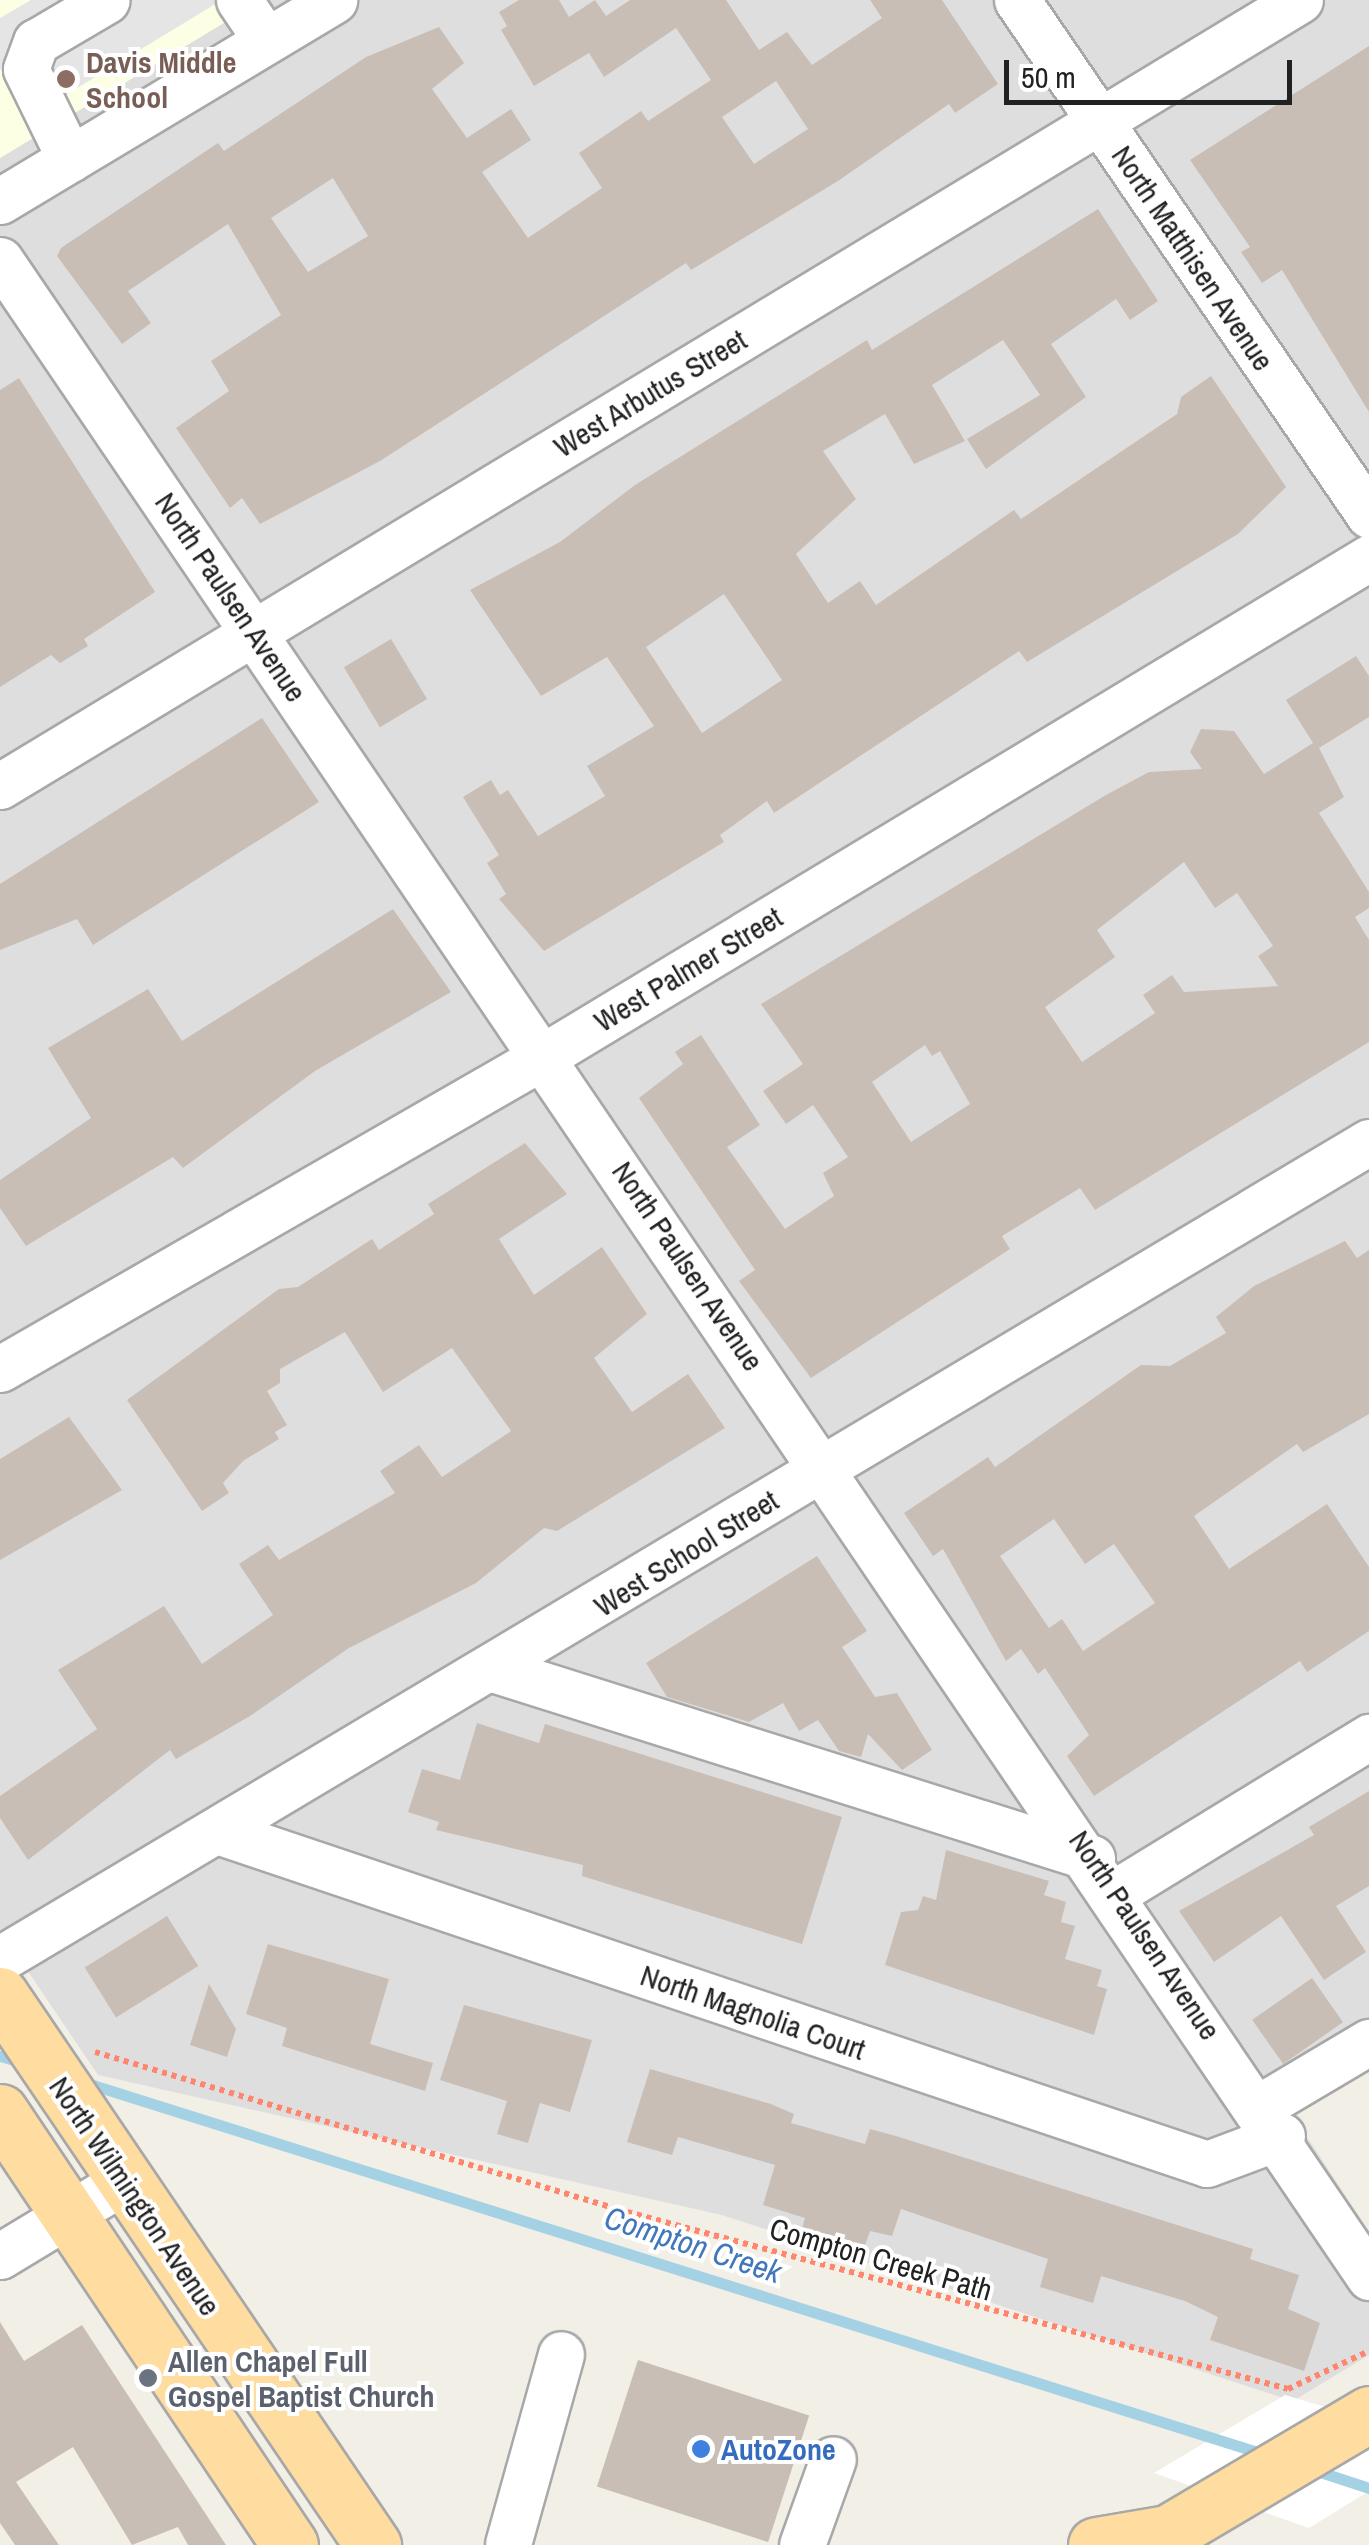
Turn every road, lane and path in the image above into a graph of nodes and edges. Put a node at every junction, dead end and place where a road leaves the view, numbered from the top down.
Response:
1 (106, 0) edge
2 (239, 0) edge
3 (334, 0) edge
4 (1018, 0) edge
5 (1300, 0) edge
6 (266, 40) junction
7 (1100, 121) junction
8 (70, 159) junction
9 (0, 200) edge
10 (0, 260) edge
11 (1369, 515) edge
12 (1369, 558) edge
13 (254, 632) junction
14 (0, 786) edge
15 (544, 1056) junction
16 (1369, 1142) edge
17 (0, 1368) edge
18 (825, 1468) junction
19 (496, 1670) junction
20 (1369, 1737) edge
21 (223, 1834) junction
22 (1104, 1875) junction
23 (0, 1959) edge
24 (0, 1995) edge
25 (1369, 2042) edge
26 (87, 2050) dead end
27 (1272, 2121) junction
28 (8, 2125) edge
29 (117, 2171) junction
30 (64, 2216) junction
31 (0, 2256) edge
32 (1369, 2276) edge
33 (1369, 2350) edge
34 (561, 2354) dead end
35 (1365, 2416) edge
36 (833, 2459) dead end
37 (1174, 2541) edge
38 (290, 2545) edge
39 (373, 2545) edge
40 (508, 2545) edge
41 (802, 2545) edge
42 (1096, 2545) edge

1 - 8 street
2 - 6 street
3 - 6 street
4 - 7 street, North Matthisen Avenue
5 - 7 street, West Arbutus Street
6 - 8 street
7 - 11 street, North Matthisen Avenue
7 - 13 street, West Arbutus Street
8 - 9 street
10 - 13 street, North Paulsen Avenue
12 - 15 street, West Palmer Street
13 - 14 street, West Arbutus Street
13 - 15 street, North Paulsen Avenue
15 - 17 street, West Palmer Street
15 - 18 street, North Paulsen Avenue
16 - 18 street, West School Street
18 - 19 street, West School Street
18 - 22 street, North Paulsen Avenue
19 - 21 street, West School Street
19 - 22 street
20 - 22 street
21 - 23 street, West School Street
21 - 27 street, North Magnolia Court
22 - 27 street, North Paulsen Avenue
24 - 29 main road, North Wilmington Avenue
25 - 27 street, North Magnolia Court
26 - 33 path, Compton Creek Path
27 - 32 street, North Paulsen Avenue
28 - 30 main road
29 - 30 street
29 - 39 main road, North Wilmington Avenue
30 - 31 street
30 - 38 main road
34 - 40 street
35 - 37 main road
36 - 41 street
37 - 42 main road

